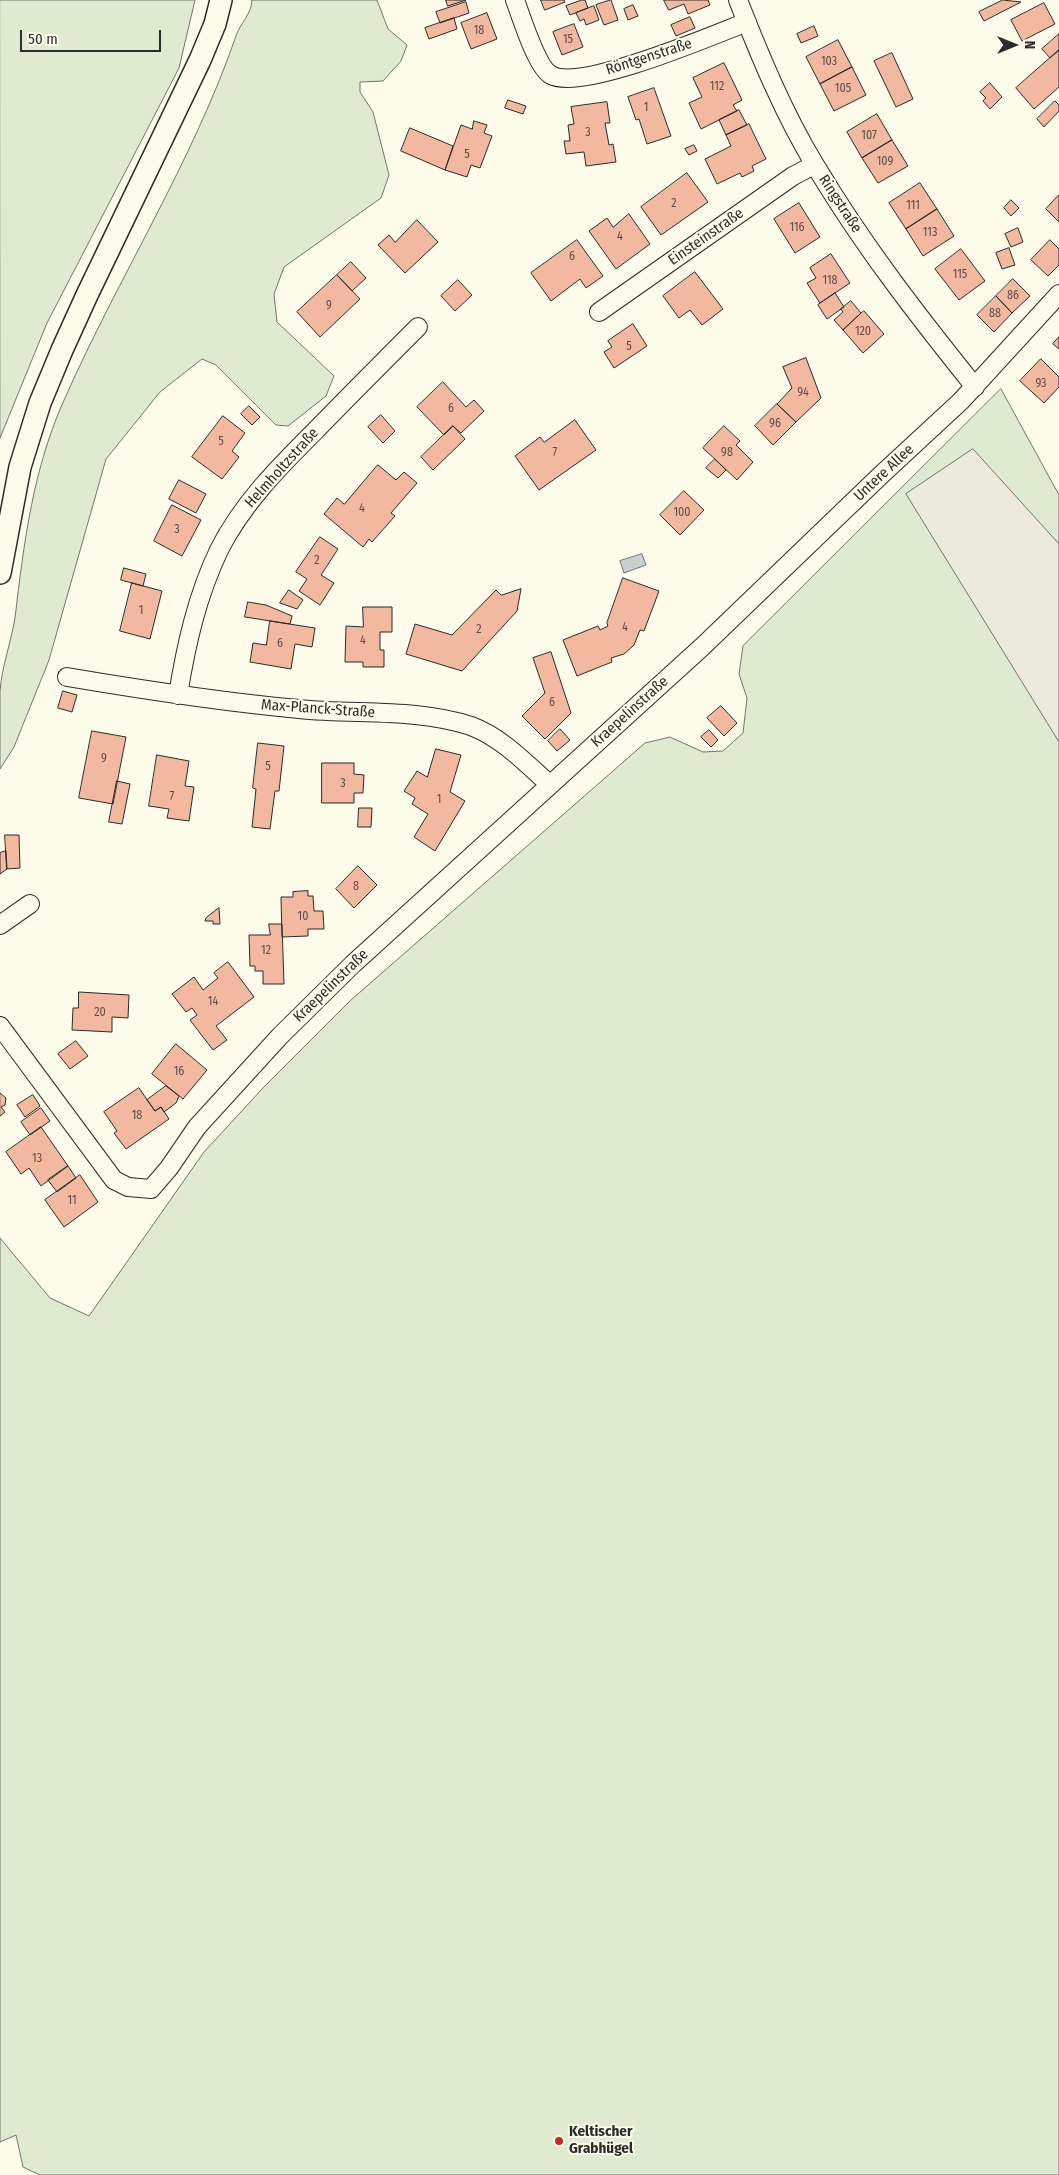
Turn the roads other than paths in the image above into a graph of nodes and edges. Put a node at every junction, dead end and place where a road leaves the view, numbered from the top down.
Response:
1 (221, 0) edge
2 (515, 0) edge
3 (738, 0) edge
4 (747, 22) junction
5 (814, 164) junction
6 (1059, 294) edge
7 (599, 312) dead end
8 (418, 327) dead end
9 (975, 387) junction
10 (0, 573) edge
11 (702, 646) joint
12 (66, 678) dead end
13 (178, 695) junction
14 (550, 785) junction
15 (30, 904) dead end
16 (0, 924) edge
17 (0, 1026) edge

1 - 10 street
2 - 4 street, Röntgenstraße
3 - 4 street, Ringstraße
4 - 5 street, Ringstraße
5 - 7 street, Einsteinstraße
5 - 9 street, Ringstraße
6 - 9 street, Untere Allee
8 - 13 street, Helmholtzstraße
9 - 11 street, Untere Allee
11 - 14 street, Kraepelinstraße
12 - 13 street, Max-Planck-Straße
13 - 14 street, Max-Planck-Straße
14 - 17 street, Kraepelinstraße
15 - 16 street

